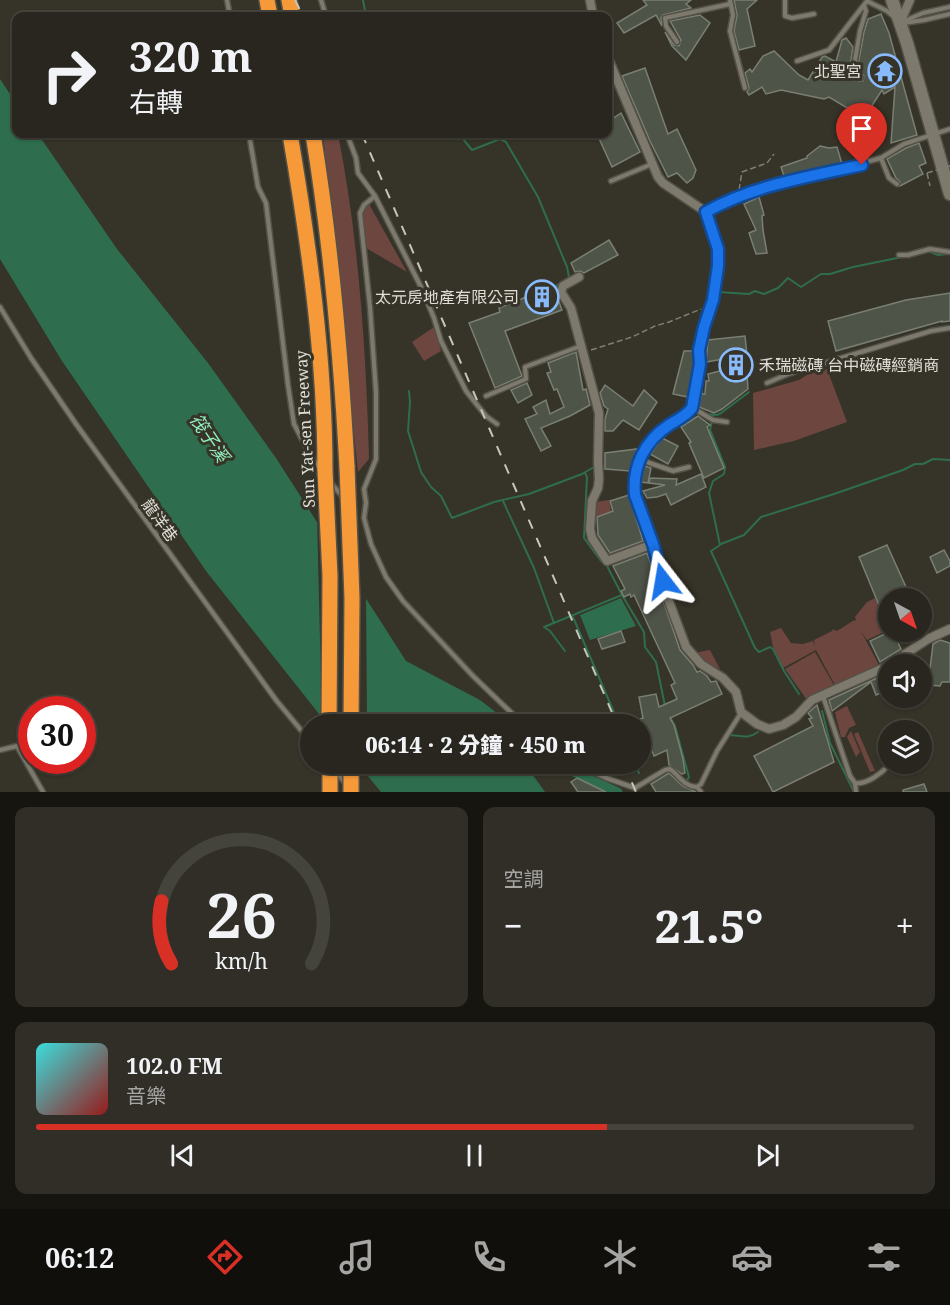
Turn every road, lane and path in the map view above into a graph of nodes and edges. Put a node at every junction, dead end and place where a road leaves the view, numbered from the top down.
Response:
1 (785, 0) edge
2 (892, 0) edge
3 (910, 0) edge
4 (866, 1) edge
5 (730, 2) edge
6 (864, 6) junction
7 (950, 7) edge
8 (814, 14) dead end
9 (950, 14) edge
10 (900, 23) junction
11 (677, 42) dead end
12 (797, 61) dead end
13 (612, 67) edge
14 (861, 78) dead end
15 (745, 88) dead end
16 (950, 129) edge
17 (934, 134) junction
18 (250, 138) edge
19 (291, 138) edge
20 (314, 138) edge
21 (348, 138) edge
22 (774, 154) dead end
23 (881, 158) junction
24 (653, 164) junction
25 (950, 166) edge
26 (610, 182) dead end
27 (897, 184) dead end
28 (930, 186) dead end
29 (950, 194) edge
30 (375, 196) junction
31 (738, 196) junction
32 (706, 212) junction
33 (950, 252) edge
34 (899, 255) dead end
35 (579, 276) dead end
36 (0, 307) edge
37 (711, 308) junction
38 (950, 328) edge
39 (582, 349) junction
40 (768, 383) dead end
41 (486, 396) dead end
42 (692, 408) junction
43 (727, 422) dead end
44 (497, 424) dead end
45 (640, 459) junction
46 (689, 467) dead end
47 (364, 518) junction
48 (653, 544) junction
49 (950, 629) edge
50 (906, 654) edge
51 (878, 670) edge
52 (822, 695) junction
53 (741, 712) junction
54 (330, 714) edge
55 (351, 714) edge
56 (513, 714) edge
57 (300, 729) edge
58 (0, 750) edge
59 (330, 774) edge
60 (338, 774) edge
61 (351, 774) edge
62 (598, 774) edge
63 (878, 774) edge
64 (855, 783) junction
65 (635, 790) edge
66 (699, 790) edge
67 (330, 791) edge
68 (43, 792) edge
69 (351, 792) edge
70 (856, 792) edge

1 - 8 lane
2 - 10 main road
3 - 10 street
4 - 6 lane
4 - 10 lane
5 - 11 lane
5 - 15 lane
6 - 12 lane
6 - 14 lane
7 - 10 lane
9 - 10 lane
10 - 17 main road
13 - 24 street
16 - 17 lane
17 - 23 lane
17 - 29 main road
18 - 47 lane
19 - 54 highway, Sun Yat-sen Freeway, bridge
20 - 55 highway, bridge
21 - 30 lane
22 - 31 path
23 - 27 lane
23 - 31 lane
24 - 26 lane
24 - 32 street
25 - 28 path, bridge
30 - 44 lane
30 - 47 lane
31 - 32 lane
32 - 37 street
33 - 34 lane
35 - 39 street
36 - 57 lane, 龍洋巷
37 - 39 path
37 - 42 street
38 - 40 lane
39 - 41 lane
39 - 48 street
42 - 43 lane
42 - 45 street
45 - 46 lane
45 - 48 street
47 - 56 lane
48 - 53 street
49 - 50 street
51 - 52 street
52 - 53 street
52 - 64 lane
53 - 66 lane
58 - 68 lane
59 - 67 highway
60 - 69 lane
61 - 69 highway, bridge
62 - 65 lane
63 - 64 lane
64 - 70 lane
65 - 66 lane

